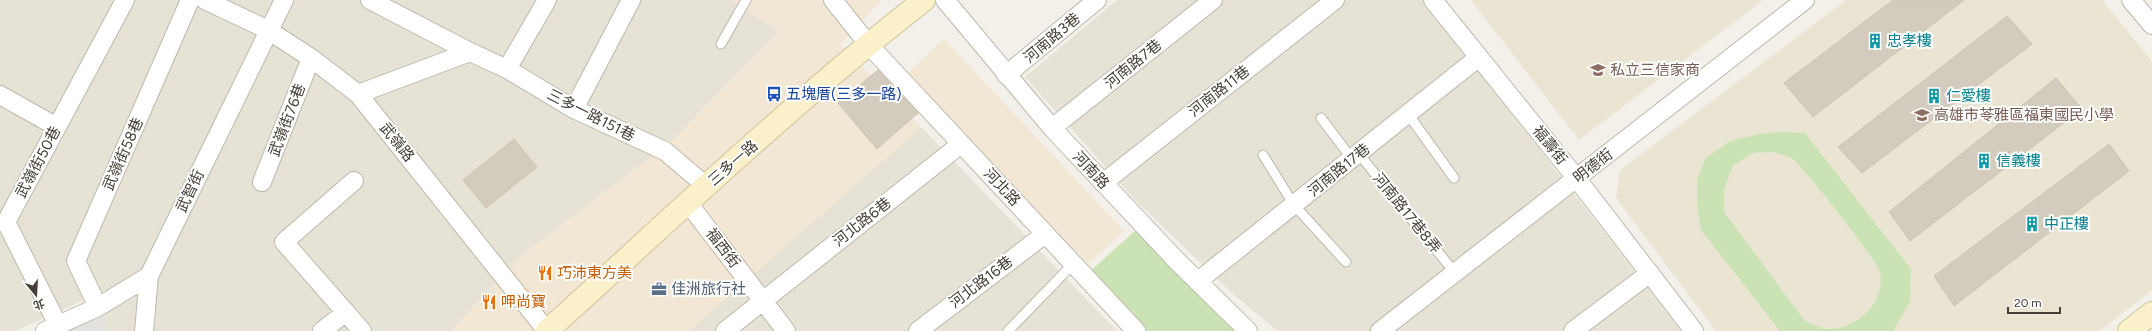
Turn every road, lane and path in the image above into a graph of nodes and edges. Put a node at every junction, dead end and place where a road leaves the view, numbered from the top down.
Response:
1 (124, 0) edge
2 (190, 0) edge
3 (206, 0) edge
4 (284, 0) edge
5 (370, 0) edge
6 (548, 0) edge
7 (631, 0) edge
8 (746, 0) edge
9 (833, 0) edge
10 (945, 0) edge
11 (1097, 0) edge
12 (1213, 0) edge
13 (1335, 0) edge
14 (1433, 0) edge
15 (1804, 0) edge
16 (2131, 0) edge
17 (919, 2) edge
18 (391, 5) edge
19 (2151, 23) edge
20 (268, 30) junction
21 (720, 44) dead end
22 (868, 44) junction
23 (470, 52) junction
24 (311, 58) junction
25 (1479, 58) junction
26 (507, 69) junction
27 (1006, 75) junction
28 (358, 94) junction
29 (0, 95) edge
30 (574, 109) junction
31 (1408, 114) junction
32 (1320, 118) dead end
33 (57, 127) junction
34 (1052, 128) junction
35 (961, 144) junction
36 (1263, 156) dead end
37 (1355, 156) junction
38 (1454, 178) dead end
39 (1578, 179) junction
40 (354, 181) dead end
41 (262, 182) dead end
42 (1103, 182) junction
43 (706, 186) junction
44 (688, 203) junction
45 (1294, 205) junction
46 (1045, 234) junction
47 (1346, 262) dead end
48 (1073, 264) junction
49 (1650, 272) junction
50 (1455, 273) junction
51 (149, 276) junction
52 (1198, 282) junction
53 (763, 301) junction
54 (98, 307) junction
55 (346, 312) junction
56 (2152, 313) edge
57 (51, 328) edge
58 (144, 331) edge
59 (322, 331) edge
60 (362, 331) edge
61 (547, 331) edge
62 (725, 331) edge
63 (786, 331) edge
64 (918, 331) edge
65 (1008, 331) edge
66 (1135, 331) edge
67 (1248, 331) edge
68 (1380, 331) edge
69 (1573, 331) edge
70 (1694, 331) edge
71 (2129, 331) edge

1 - 33 street, 武嶺街50巷
2 - 54 street, 武嶺街58巷
3 - 20 street, 武嶺路
4 - 20 street, 武智街
5 - 18 street, 三多一路151巷
6 - 26 street
7 - 30 street
8 - 21 lane
9 - 22 street, 河北路
10 - 27 street, 河南路
11 - 27 street, 河南路3巷
12 - 34 street, 河南路7巷
13 - 42 street, 河南路11巷
14 - 25 street, 福壽街
15 - 39 street, 明德街
16 - 19 street
17 - 22 street, 三多一路
18 - 23 street, 三多一路151巷
20 - 24 street, 武嶺路
20 - 51 street, 武智街
22 - 35 street, 河北路
22 - 43 street, 三多一路
23 - 26 street, 三多一路151巷
23 - 28 street
24 - 28 street, 武嶺路
24 - 41 street, 武嶺街76巷
25 - 31 street, 河南路17巷
25 - 39 street, 福壽街
26 - 30 street, 三多一路151巷
27 - 34 street, 河南路
28 - 61 street, 武嶺路
29 - 33 street
30 - 43 street, 三多一路151巷
31 - 37 street, 河南路17巷
31 - 38 lane
32 - 37 lane, 河南路17巷8弄
33 - 57 street, 武嶺街50巷
34 - 42 street, 河南路
35 - 46 street, 河北路
35 - 53 street, 河北路6巷
36 - 45 lane
37 - 45 street, 河南路17巷
37 - 50 lane, 河南路17巷8弄
39 - 49 street, 福壽街
39 - 50 street, 明德街
40 - 55 street
42 - 52 street, 河南路
43 - 44 street, 三多一路
44 - 53 street, 福西街
44 - 61 street, 三多一路
45 - 47 lane
45 - 52 street, 河南路17巷
46 - 48 street, 河北路
46 - 64 street, 河北路16巷
48 - 65 lane
48 - 66 street, 河北路
49 - 69 street
49 - 70 street, 福壽街
50 - 68 street, 明德街
51 - 54 street
51 - 58 street
52 - 67 street, 河南路
53 - 62 street, 河北路6巷
53 - 63 street, 福西街
54 - 57 street
55 - 59 street
55 - 60 street
56 - 71 street

